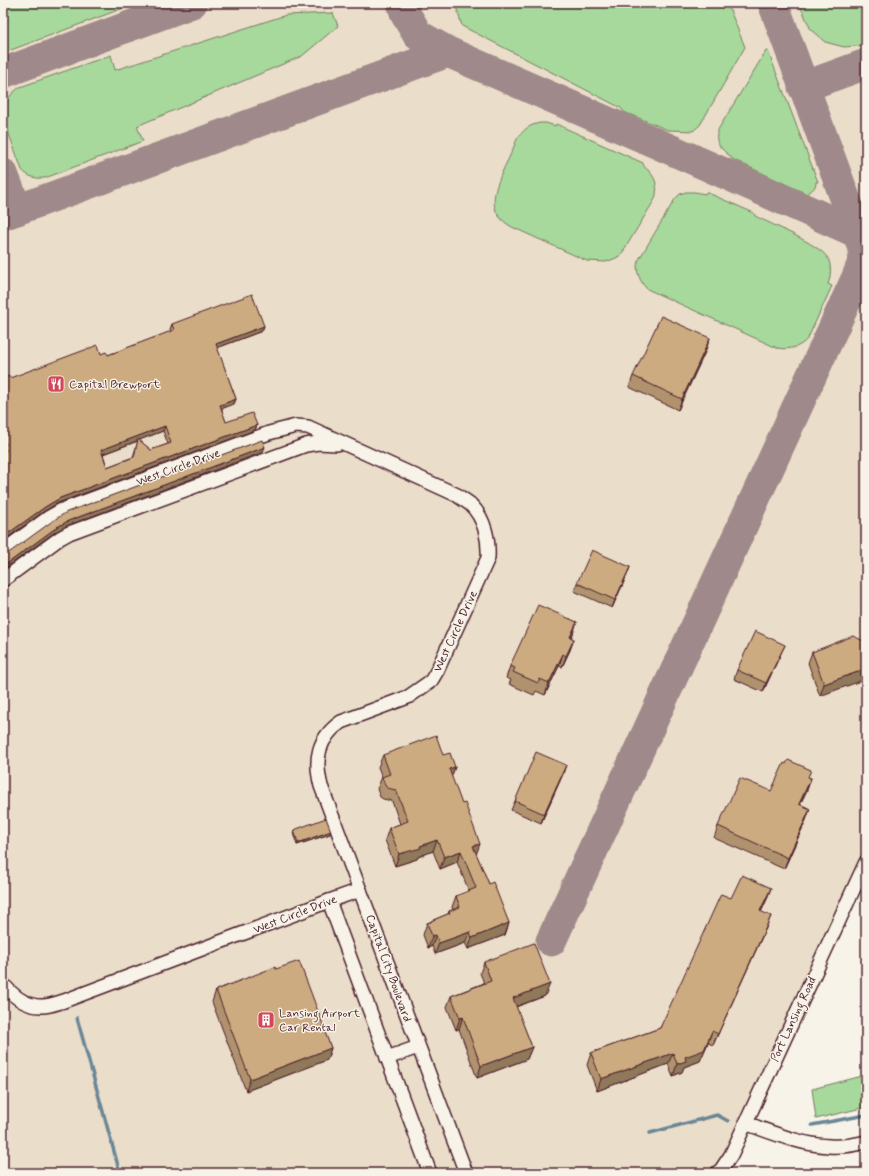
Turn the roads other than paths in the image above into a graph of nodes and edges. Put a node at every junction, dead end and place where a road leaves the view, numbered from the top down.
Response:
1 (342, 444) junction
2 (3, 551) edge
3 (3, 580) edge
4 (866, 862) edge
5 (360, 890) junction
6 (329, 901) junction
7 (3, 984) edge
8 (418, 1047) junction
9 (387, 1058) junction
10 (745, 1124) junction
11 (866, 1142) edge
12 (430, 1173) edge
13 (466, 1173) edge
14 (717, 1173) edge

1 - 2 street, West Circle Drive
1 - 3 street
1 - 5 street, West Circle Drive
4 - 10 street, Port Lansing Road
5 - 6 street, West Circle Drive
5 - 8 street, Capital City Boulevard
6 - 7 street, West Circle Drive
6 - 9 street
8 - 9 street
8 - 13 street, Capital City Boulevard
9 - 12 street
10 - 11 street
10 - 14 street, Port Lansing Road

